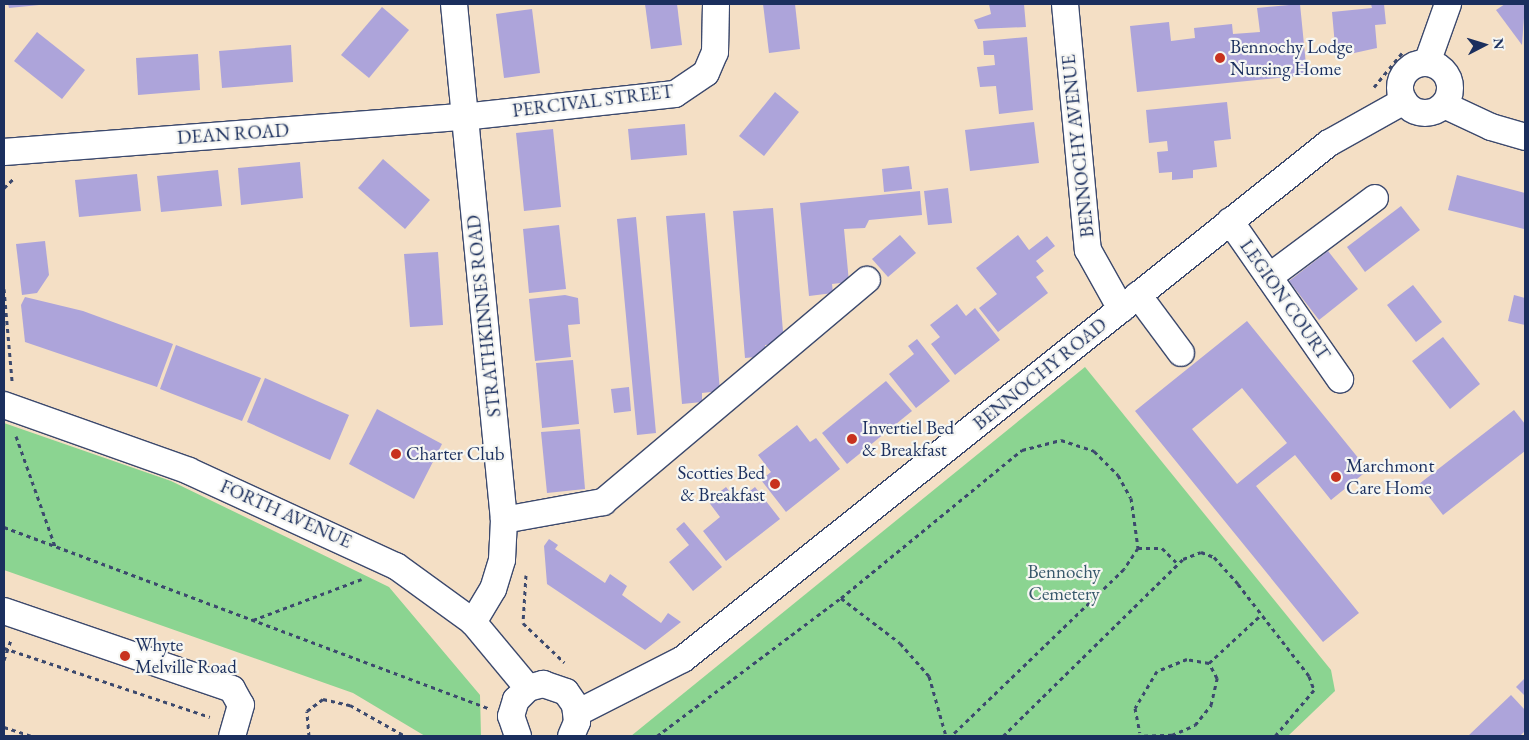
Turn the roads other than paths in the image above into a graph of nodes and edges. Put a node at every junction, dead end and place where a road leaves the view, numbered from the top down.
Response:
1 (454, 4) edge
2 (716, 4) edge
3 (1065, 4) edge
4 (1448, 4) edge
5 (1427, 63) junction
6 (1404, 101) junction
7 (1444, 105) junction
8 (463, 117) junction
9 (1525, 137) edge
10 (4, 152) edge
11 (1375, 198) dead end
12 (1230, 221) junction
13 (1269, 277) junction
14 (867, 280) dead end
15 (1129, 302) junction
16 (1182, 352) dead end
17 (1340, 379) dead end
18 (8, 400) edge
19 (504, 520) junction
20 (4, 611) edge
21 (473, 622) junction
22 (528, 688) junction
23 (574, 724) edge
24 (233, 731) edge
25 (518, 736) edge

1 - 8 street, STRATHKINNES ROAD
2 - 8 street, PERCIVAL STREET
3 - 15 street, BENNOCHY AVENUE
4 - 5 street
5 - 6 street
5 - 7 street
6 - 7 street
6 - 12 street, BENNOCHY ROAD
7 - 9 street
8 - 10 street, DEAN ROAD
8 - 19 street, STRATHKINNES ROAD
11 - 13 street
12 - 13 street, LEGION COURT
12 - 15 street, BENNOCHY ROAD
13 - 17 street, LEGION COURT
14 - 19 street
15 - 16 street, BENNOCHY AVENUE
15 - 23 street, BENNOCHY ROAD
18 - 21 street, FORTH AVENUE
19 - 21 street, STRATHKINNES ROAD
20 - 24 street
21 - 22 street, FORTH AVENUE
22 - 23 street
22 - 25 street

